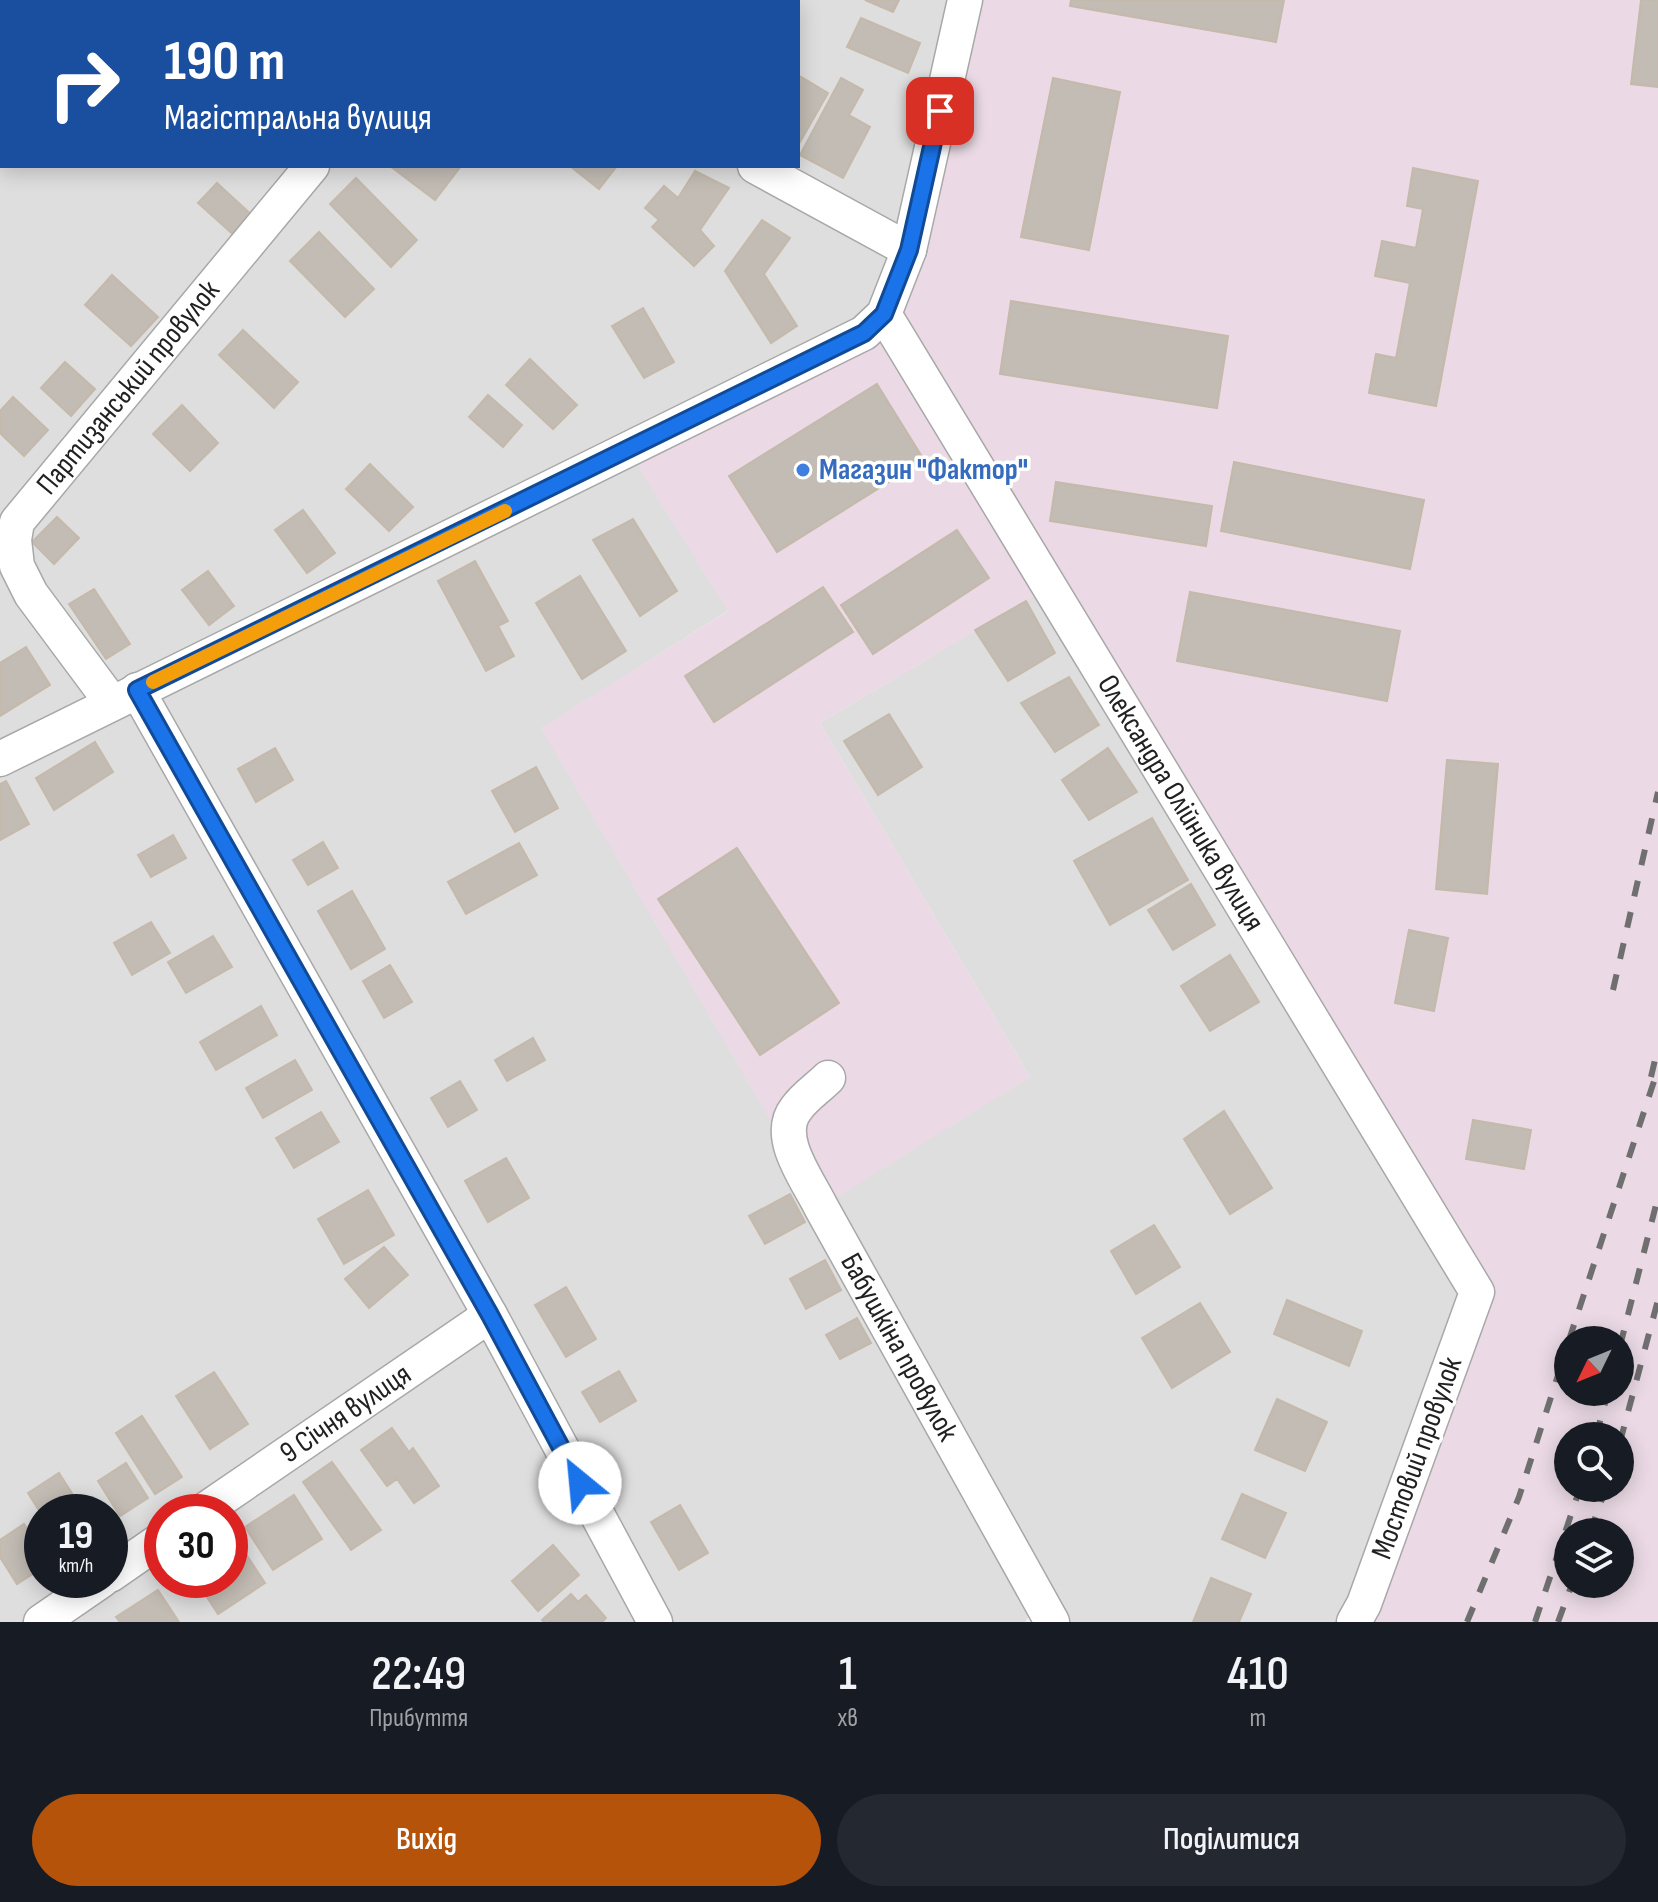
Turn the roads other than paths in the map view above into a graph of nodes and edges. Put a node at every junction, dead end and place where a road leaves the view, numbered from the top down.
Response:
1 (965, 0) edge
2 (310, 168) edge
3 (759, 168) edge
4 (909, 250) junction
5 (884, 314) junction
6 (125, 696) junction
7 (0, 759) edge
8 (828, 1078) dead end
9 (1477, 1292) joint
10 (490, 1315) junction
11 (228, 1494) edge
12 (76, 1598) edge
13 (1039, 1615) edge
14 (41, 1622) edge
15 (655, 1622) edge
16 (1354, 1622) edge

1 - 4 street
2 - 6 street, Партизанський провулок
3 - 4 street
4 - 5 street
5 - 6 street
5 - 9 street, Олександра Олійника вулиця
6 - 7 street
6 - 10 street, Партизанський провулок
8 - 13 street, Бабушкіна провулок
9 - 16 street, Мостовий провулок
10 - 11 street, 9 Січня вулиця
10 - 15 street, Партизанський провулок
12 - 14 street

